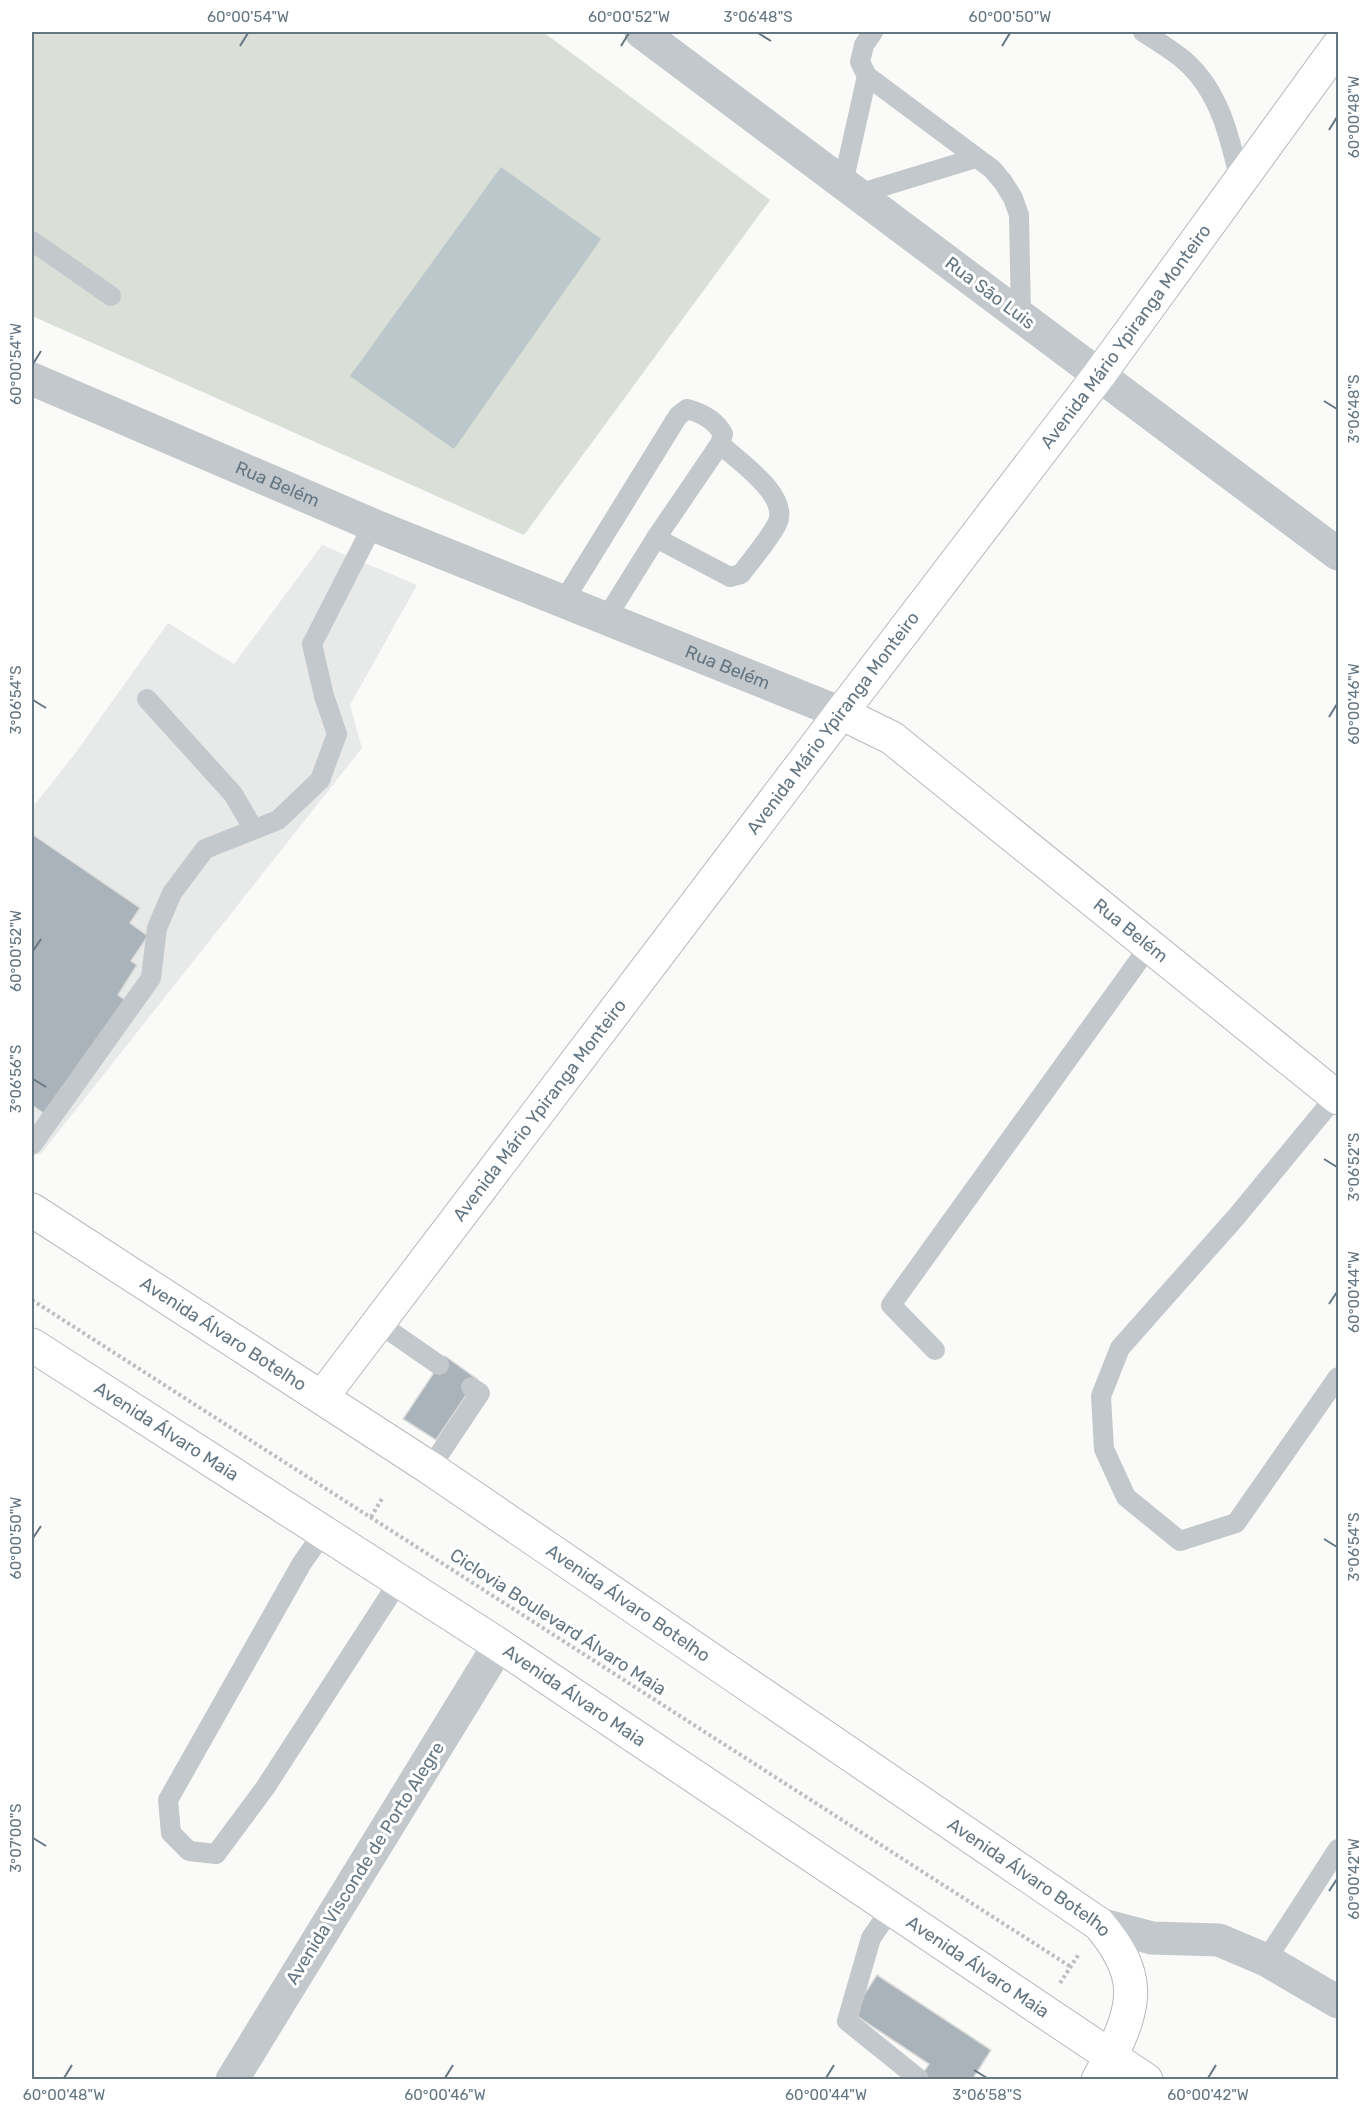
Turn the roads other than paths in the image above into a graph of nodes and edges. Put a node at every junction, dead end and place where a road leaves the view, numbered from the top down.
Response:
1 (641, 32) edge
2 (873, 32) edge
3 (1143, 32) edge
4 (1338, 46) edge
5 (867, 76) junction
6 (976, 158) junction
7 (1240, 181) junction
8 (850, 189) junction
9 (32, 241) edge
10 (111, 296) dead end
11 (1021, 316) junction
12 (1099, 375) junction
13 (32, 379) edge
14 (720, 444) junction
15 (373, 525) junction
16 (656, 538) junction
17 (1338, 554) edge
18 (563, 602) junction
19 (605, 620) junction
20 (147, 699) dead end
21 (841, 712) junction
22 (253, 828) junction
23 (1150, 945) junction
24 (1337, 1097) edge
25 (32, 1145) edge
26 (32, 1210) edge
27 (377, 1322) junction
28 (32, 1344) edge
29 (935, 1350) dead end
30 (439, 1365) dead end
31 (1338, 1377) edge
32 (471, 1387) dead end
33 (322, 1397) junction
34 (430, 1468) junction
35 (323, 1533) junction
36 (399, 1581) junction
37 (499, 1646) junction
38 (1338, 1849) edge
39 (891, 1909) junction
40 (1099, 1924) junction
41 (1266, 1960) junction
42 (1338, 2002) edge
43 (1104, 2068) edge
44 (232, 2079) edge
45 (919, 2079) edge
46 (1146, 2079) edge

1 - 8 street, Rua São Luis
2 - 5 lane
3 - 7 lane
4 - 7 main road, Avenida Mário Ypiranga Monteiro
5 - 6 lane
5 - 8 lane
6 - 8 lane
6 - 11 lane
7 - 12 main road, Avenida Mário Ypiranga Monteiro
8 - 11 street, Rua São Luis
9 - 10 lane
11 - 12 street, Rua São Luis
12 - 17 street, Rua São Luis
12 - 21 main road, Avenida Mário Ypiranga Monteiro
13 - 15 street, Rua Belém
14 - 16 lane
14 - 16 lane
14 - 18 lane
15 - 18 street, Rua Belém
15 - 22 lane
16 - 19 lane
18 - 19 street, Rua Belém
19 - 21 street, Rua Belém
20 - 22 lane
21 - 23 main road, Rua Belém
21 - 27 main road, Avenida Mário Ypiranga Monteiro
22 - 25 lane
23 - 24 main road, Rua Belém
23 - 29 lane
24 - 31 lane
26 - 33 main road, Avenida Álvaro Botelho
27 - 30 lane
27 - 33 main road, Avenida Mário Ypiranga Monteiro
28 - 35 main road, Avenida Álvaro Maia
32 - 34 lane
33 - 34 main road, Avenida Álvaro Botelho
34 - 40 main road, Avenida Álvaro Botelho
35 - 36 main road, Avenida Álvaro Maia
35 - 36 lane
36 - 37 main road, Avenida Álvaro Maia
37 - 39 main road, Avenida Álvaro Maia
37 - 44 street, Avenida Visconde de Porto Alegre
38 - 41 lane
39 - 43 main road, Avenida Álvaro Maia
39 - 45 lane
40 - 41 street
40 - 43 main road, Avenida Álvaro Botelho
41 - 42 street
43 - 46 main road, Avenida Álvaro Maia

